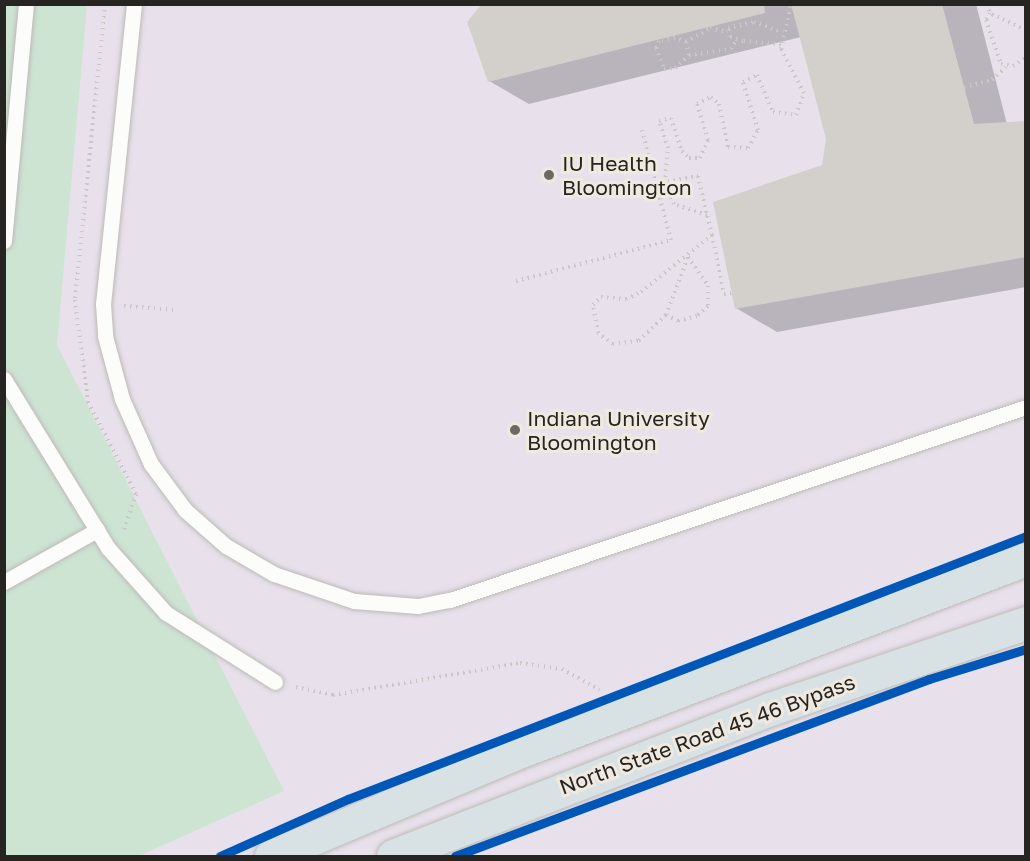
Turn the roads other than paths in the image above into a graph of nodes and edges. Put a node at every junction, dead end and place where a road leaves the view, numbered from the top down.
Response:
1 (26, 4) edge
2 (134, 4) edge
3 (4, 241) edge
4 (4, 378) edge
5 (1026, 407) edge
6 (97, 530) junction
7 (1026, 559) edge
8 (4, 582) edge
9 (1026, 623) edge
10 (275, 682) road end
11 (271, 856) edge
12 (393, 856) edge

1 - 3 lane
2 - 5 lane
4 - 6 lane
6 - 8 lane
6 - 10 lane
7 - 11 highway
9 - 12 highway, North State Road 45 46 Bypass

